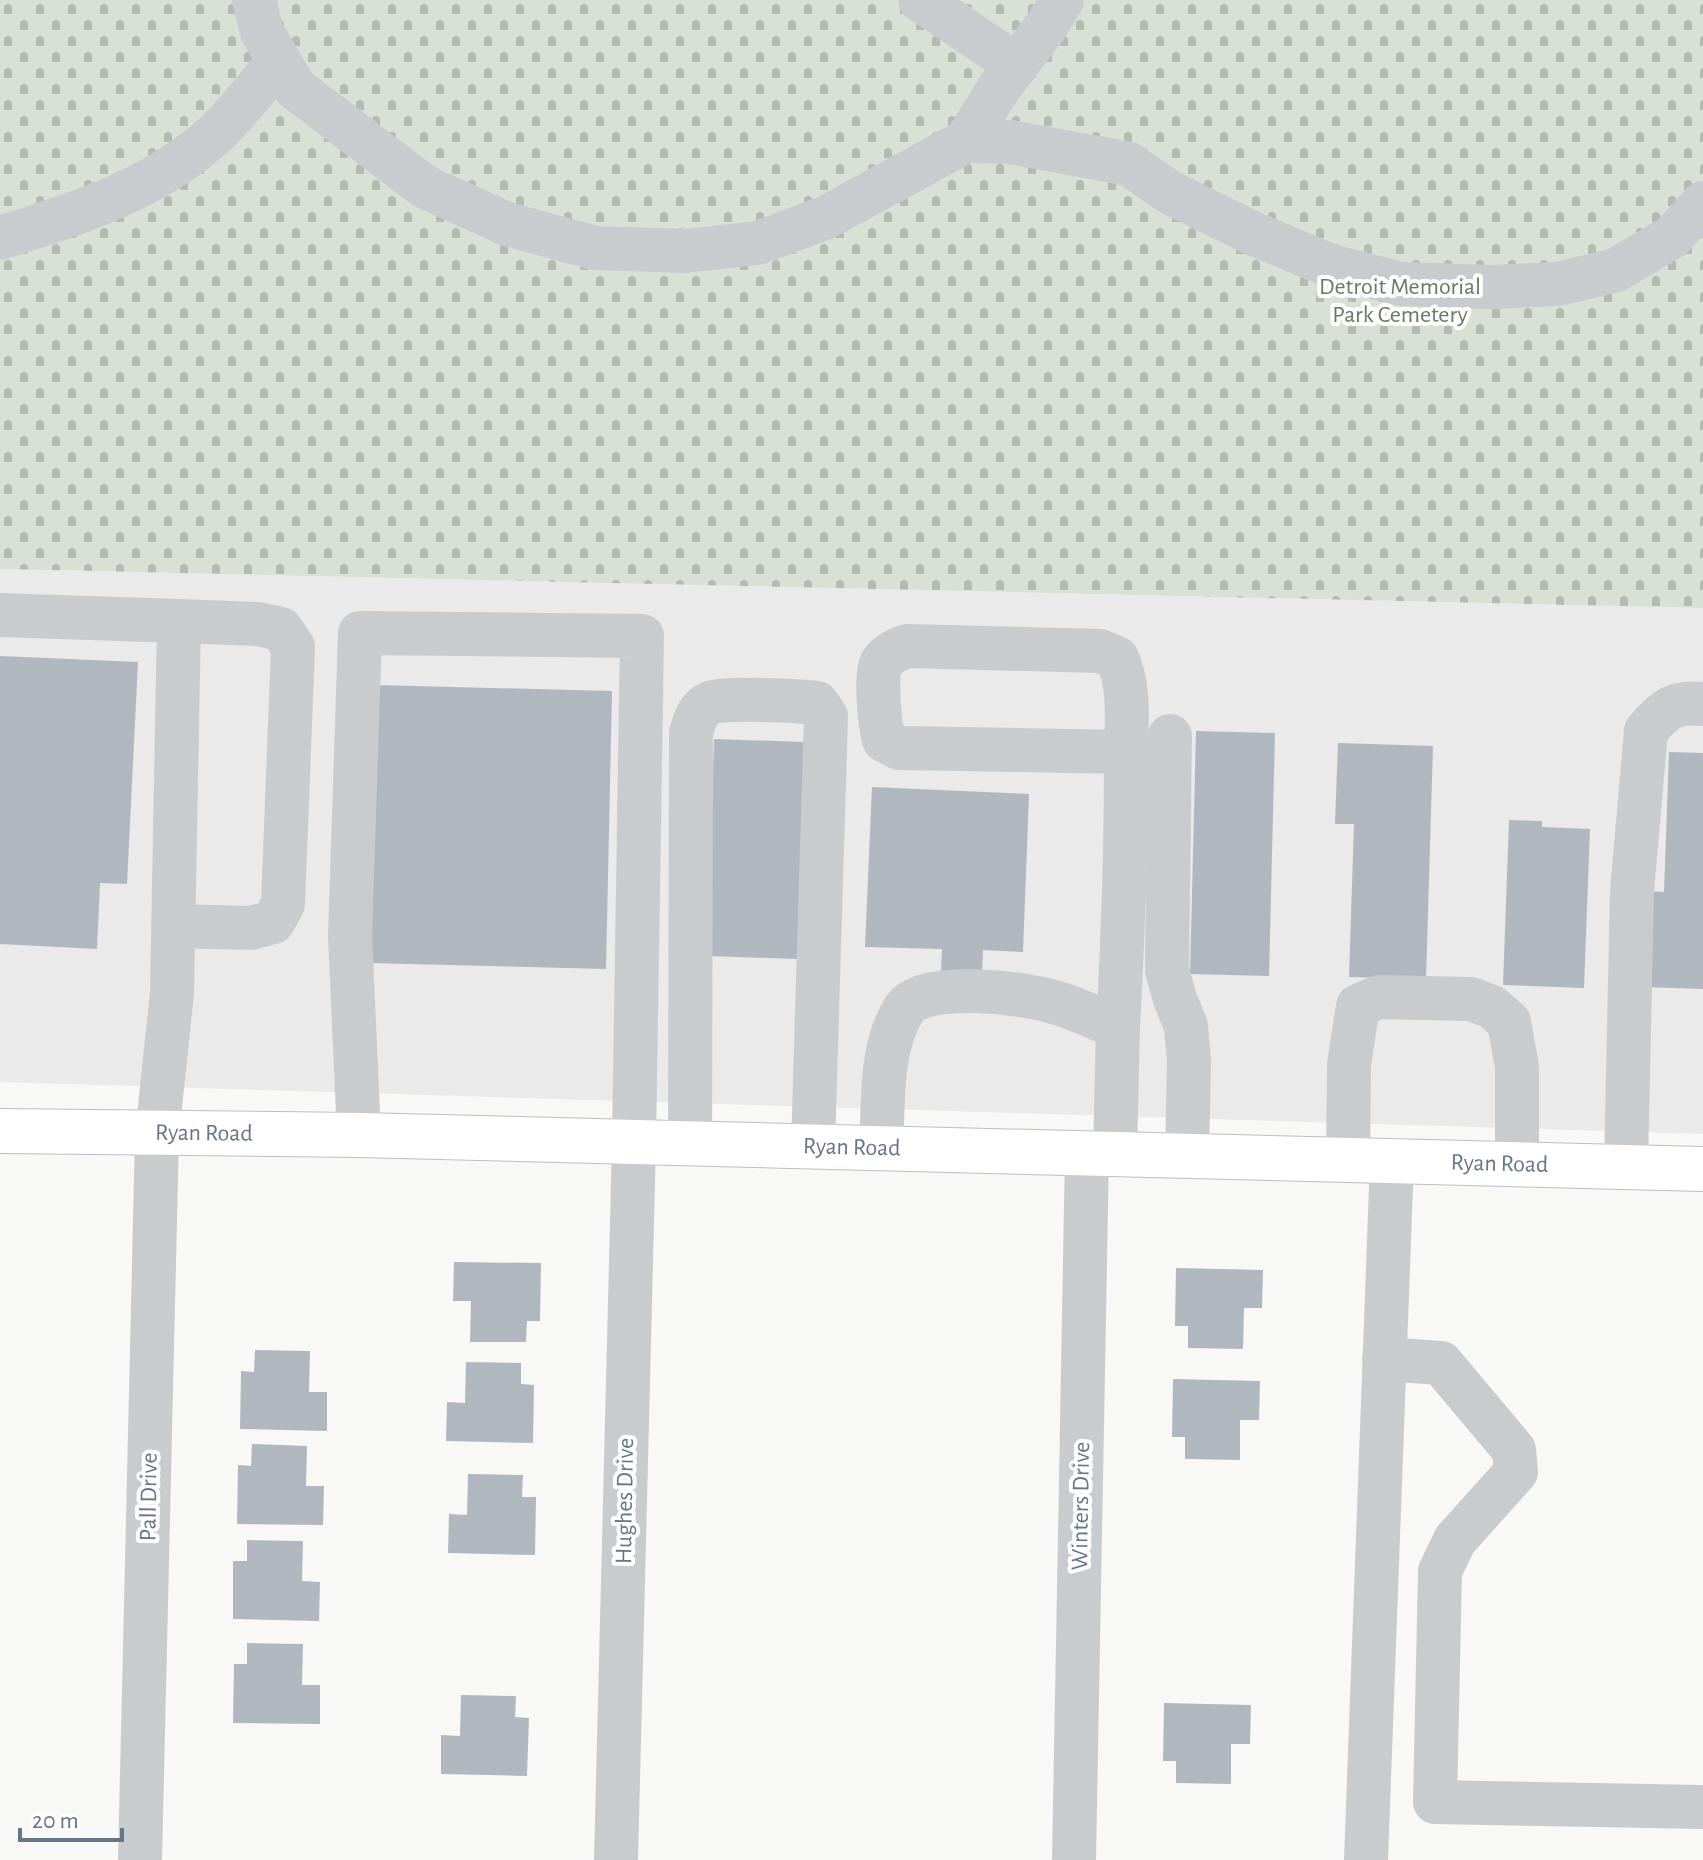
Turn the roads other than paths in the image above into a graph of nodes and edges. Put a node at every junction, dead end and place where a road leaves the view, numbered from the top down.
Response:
1 (254, 0) edge
2 (920, 0) edge
3 (1062, 0) edge
4 (279, 61) junction
5 (1017, 65) junction
6 (966, 141) junction
7 (1703, 203) edge
8 (0, 238) edge
9 (0, 615) edge
10 (179, 621) junction
11 (1703, 704) edge
12 (1170, 736) dead end
13 (1126, 752) junction
14 (174, 926) junction
15 (1118, 1027) junction
16 (0, 1131) edge
17 (157, 1135) junction
18 (359, 1135) junction
19 (634, 1142) junction
20 (690, 1143) junction
21 (813, 1146) junction
22 (881, 1147) junction
23 (1101, 1152) junction
24 (1187, 1155) junction
25 (1348, 1159) junction
26 (1392, 1160) junction
27 (1517, 1164) junction
28 (1626, 1167) junction
29 (1703, 1169) edge
30 (1384, 1359) junction
31 (1703, 1807) edge
32 (140, 1860) edge
33 (616, 1860) edge
34 (1074, 1860) edge
35 (1366, 1860) edge

1 - 4 street
2 - 5 street
3 - 5 street
4 - 6 street
4 - 8 street
5 - 6 street
6 - 7 street
9 - 10 street
10 - 14 street, Pall Drive
10 - 14 street
11 - 28 street
12 - 24 street
13 - 13 street, Winters Drive
13 - 15 street, Winters Drive
14 - 17 street, Pall Drive
15 - 22 street
15 - 23 street, Winters Drive
16 - 17 main road, Ryan Road
17 - 18 main road, Ryan Road
17 - 32 street, Pall Drive
18 - 19 main road, Ryan Road
18 - 19 street, Hughes Drive
19 - 20 main road, Ryan Road
19 - 33 street, Hughes Drive
20 - 21 main road, Ryan Road
20 - 21 street
21 - 22 main road, Ryan Road
22 - 23 main road, Ryan Road
23 - 24 main road, Ryan Road
23 - 34 street, Winters Drive
24 - 25 main road, Ryan Road
25 - 26 main road, Ryan Road
25 - 27 street
26 - 27 main road, Ryan Road
26 - 30 street
27 - 28 main road, Ryan Road
28 - 29 main road, Ryan Road
30 - 31 street
30 - 35 street

